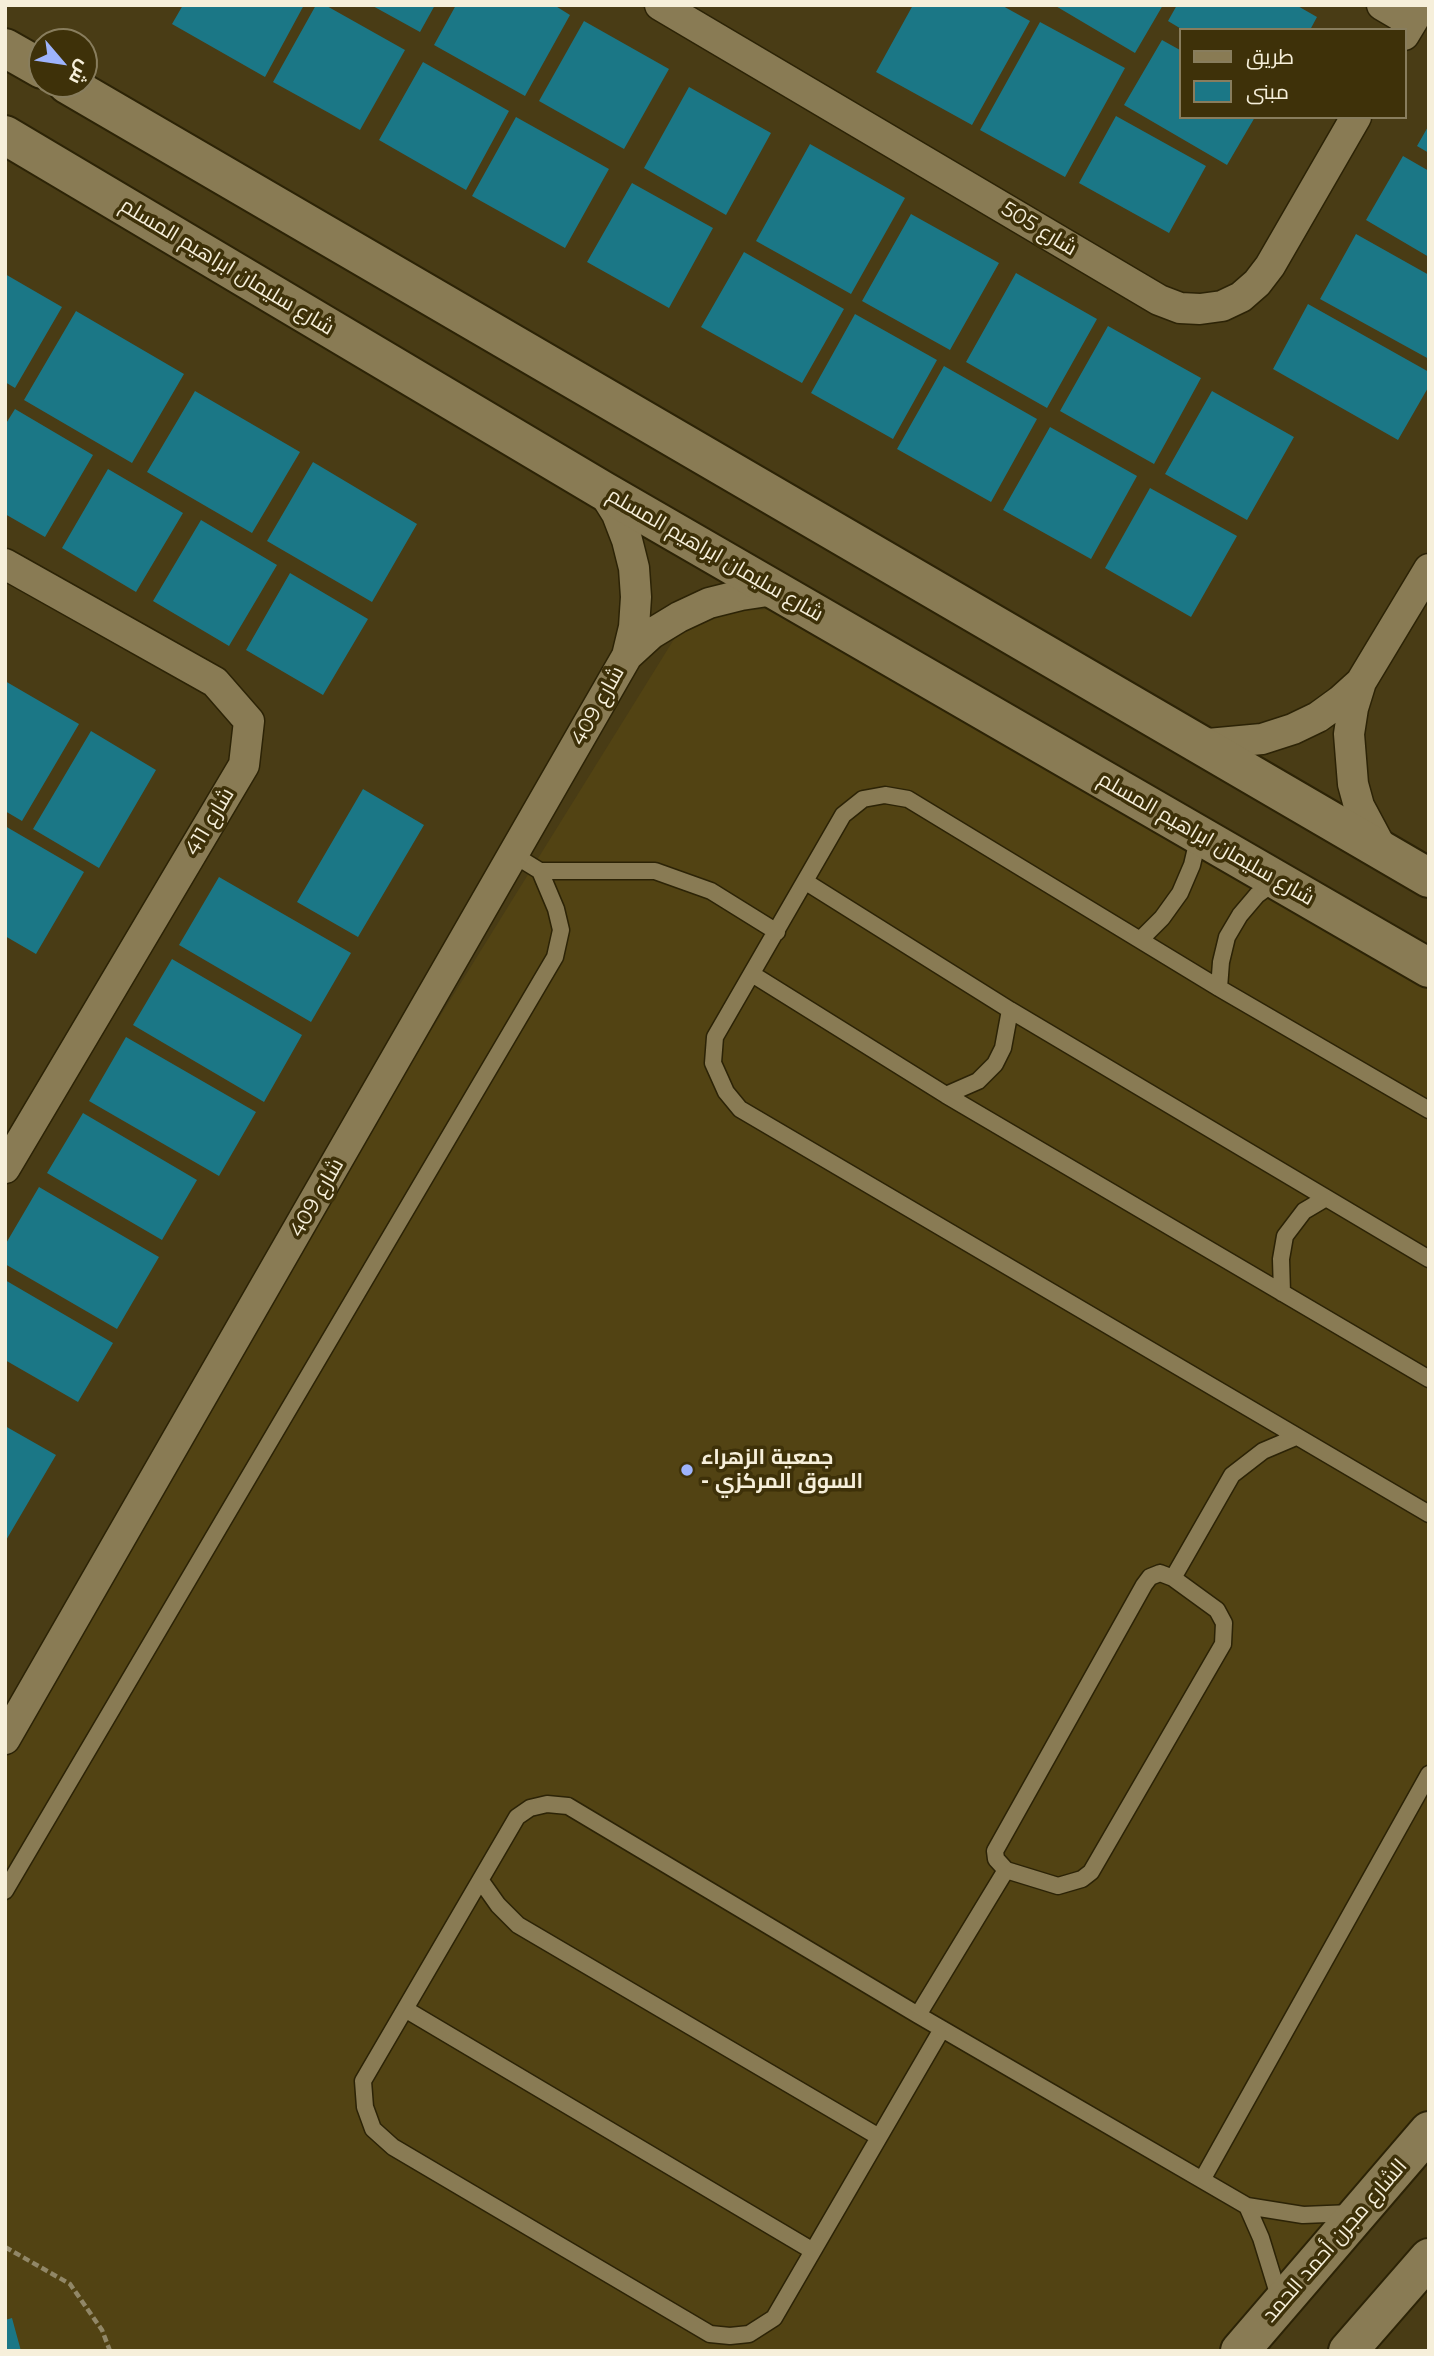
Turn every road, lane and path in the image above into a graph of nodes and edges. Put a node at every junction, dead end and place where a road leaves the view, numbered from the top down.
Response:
1 (660, 5) edge
2 (1382, 5) edge
3 (1412, 21) edge
4 (5, 48) edge
5 (28, 61) edge
6 (91, 98) edge
7 (1355, 119) edge
8 (5, 135) edge
9 (602, 490) junction
10 (5, 564) edge
11 (1429, 569) edge
12 (774, 590) junction
13 (626, 656) junction
14 (1361, 682) junction
15 (1197, 745) junction
16 (1199, 835) junction
17 (1383, 851) junction
18 (514, 855) junction
19 (540, 871) junction
20 (1429, 878) edge
21 (1277, 880) junction
22 (806, 882) junction
23 (777, 932) junction
24 (1140, 940) junction
25 (1429, 968) edge
26 (752, 974) junction
27 (1219, 988) junction
28 (1010, 1010) junction
29 (946, 1095) junction
30 (1429, 1110) edge
31 (5, 1168) edge
32 (1326, 1198) junction
33 (1429, 1259) edge
34 (1282, 1293) junction
35 (1429, 1379) edge
36 (1296, 1437) junction
37 (1429, 1514) edge
38 (1174, 1578) junction
39 (5, 1739) edge
40 (1428, 1777) edge
41 (1006, 1870) junction
42 (481, 1881) junction
43 (5, 1891) edge
44 (405, 2009) junction
45 (918, 2015) junction
46 (942, 2029) junction
47 (1429, 2131) edge
48 (879, 2137) junction
49 (1202, 2180) junction
50 (1247, 2206) junction
51 (1359, 2213) junction
52 (5, 2247) edge
53 (813, 2251) junction
54 (1429, 2258) edge
55 (1281, 2304) junction
56 (110, 2351) edge
57 (1240, 2351) edge
58 (1348, 2351) edge

1 - 7 street, شارع 505
2 - 3 street
4 - 5 street
6 - 15 street
8 - 9 street, شارع سليمان ابراهيم المسلم
9 - 12 street, شارع سليمان ابراهيم المسلم
9 - 13 street, شارع 409
10 - 31 street, شارع 411
11 - 14 street
12 - 13 street, شارع 409
12 - 16 street, شارع سليمان ابراهيم المسلم
13 - 18 street, شارع 409
14 - 15 street
14 - 17 street
15 - 17 street
16 - 21 street, شارع سليمان ابراهيم المسلم
16 - 24 lane
17 - 20 street
18 - 19 lane
18 - 39 street, شارع 409
19 - 23 lane
19 - 43 lane
21 - 25 street, شارع سليمان ابراهيم المسلم
21 - 27 lane
22 - 23 lane
22 - 24 lane
22 - 28 lane
23 - 26 lane
24 - 27 lane
26 - 29 lane
26 - 36 lane
27 - 30 lane
28 - 29 lane
28 - 32 lane
29 - 34 lane
32 - 33 lane
32 - 34 lane
34 - 35 lane
36 - 37 lane
36 - 38 lane
38 - 41 lane
38 - 41 lane
40 - 49 lane
41 - 45 lane
42 - 44 lane
42 - 45 lane
42 - 48 lane
44 - 53 lane
44 - 53 lane
45 - 46 lane
46 - 48 lane
46 - 49 lane
47 - 51 street, الشارع مجرن أحمد الحمد
48 - 53 lane
49 - 50 lane
50 - 51 lane
50 - 55 lane
51 - 55 street, الشارع مجرن أحمد الحمد
52 - 56 path
54 - 58 street
55 - 57 street, الشارع مجرن أحمد الحمد

